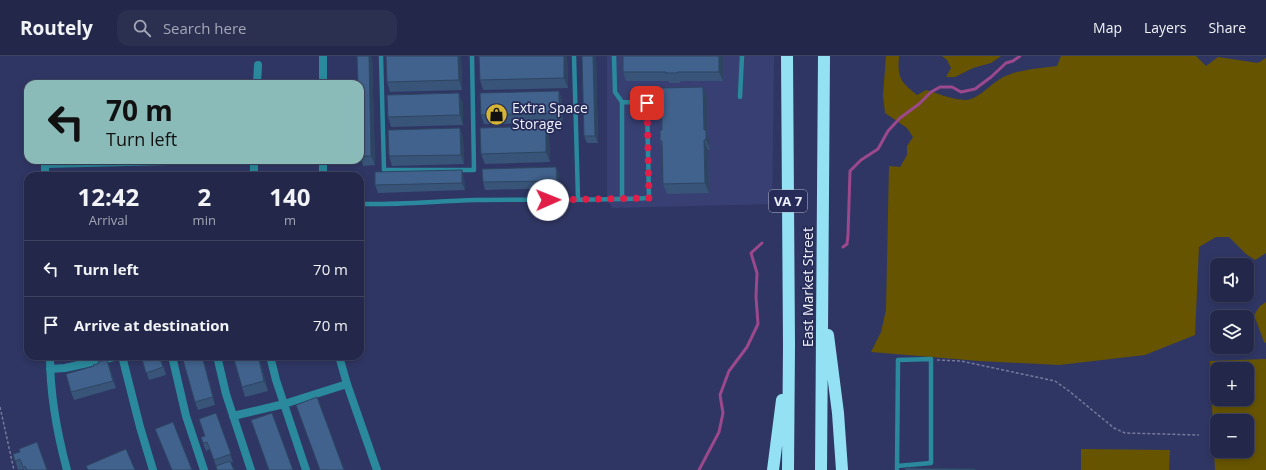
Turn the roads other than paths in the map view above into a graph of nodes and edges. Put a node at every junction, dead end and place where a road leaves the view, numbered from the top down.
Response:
1 (323, 56) edge
2 (381, 56) edge
3 (472, 56) edge
4 (574, 56) edge
5 (614, 56) edge
6 (742, 56) edge
7 (788, 56) edge
8 (824, 56) edge
9 (258, 65) dead end
10 (257, 80) edge
11 (323, 80) edge
12 (740, 97) dead end
13 (622, 102) junction
14 (578, 199) junction
15 (622, 199) junction
16 (364, 204) edge
17 (822, 286) junction
18 (789, 345) junction
19 (50, 360) edge
20 (101, 360) edge
21 (123, 360) edge
22 (173, 360) edge
23 (218, 360) edge
24 (271, 360) edge
25 (340, 360) edge
26 (50, 369) junction
27 (347, 384) junction
28 (284, 404) junction
29 (233, 416) junction
30 (897, 468) edge
31 (67, 470) edge
32 (153, 470) edge
33 (204, 470) edge
34 (251, 470) edge
35 (306, 470) edge
36 (377, 470) edge
37 (773, 470) edge
38 (788, 470) edge
39 (821, 470) edge
40 (842, 470) edge

1 - 11 street
2 - 3 lane
4 - 14 lane
5 - 13 lane
6 - 12 lane
7 - 18 highway, East Market Street / VA 7
8 - 17 highway, East Market Street / VA 7
9 - 10 street
13 - 15 lane
13 - 15 lane
14 - 15 lane
14 - 16 lane
17 - 39 highway, East Market Street / VA 7
17 - 40 highway
18 - 37 highway
18 - 38 highway, East Market Street / VA 7
19 - 26 street
20 - 26 street
21 - 32 street
22 - 33 street
23 - 29 street
24 - 28 street
25 - 27 street
26 - 31 street
27 - 28 street
27 - 36 street
28 - 29 street
28 - 35 street
29 - 34 street
30 - 30 lane

